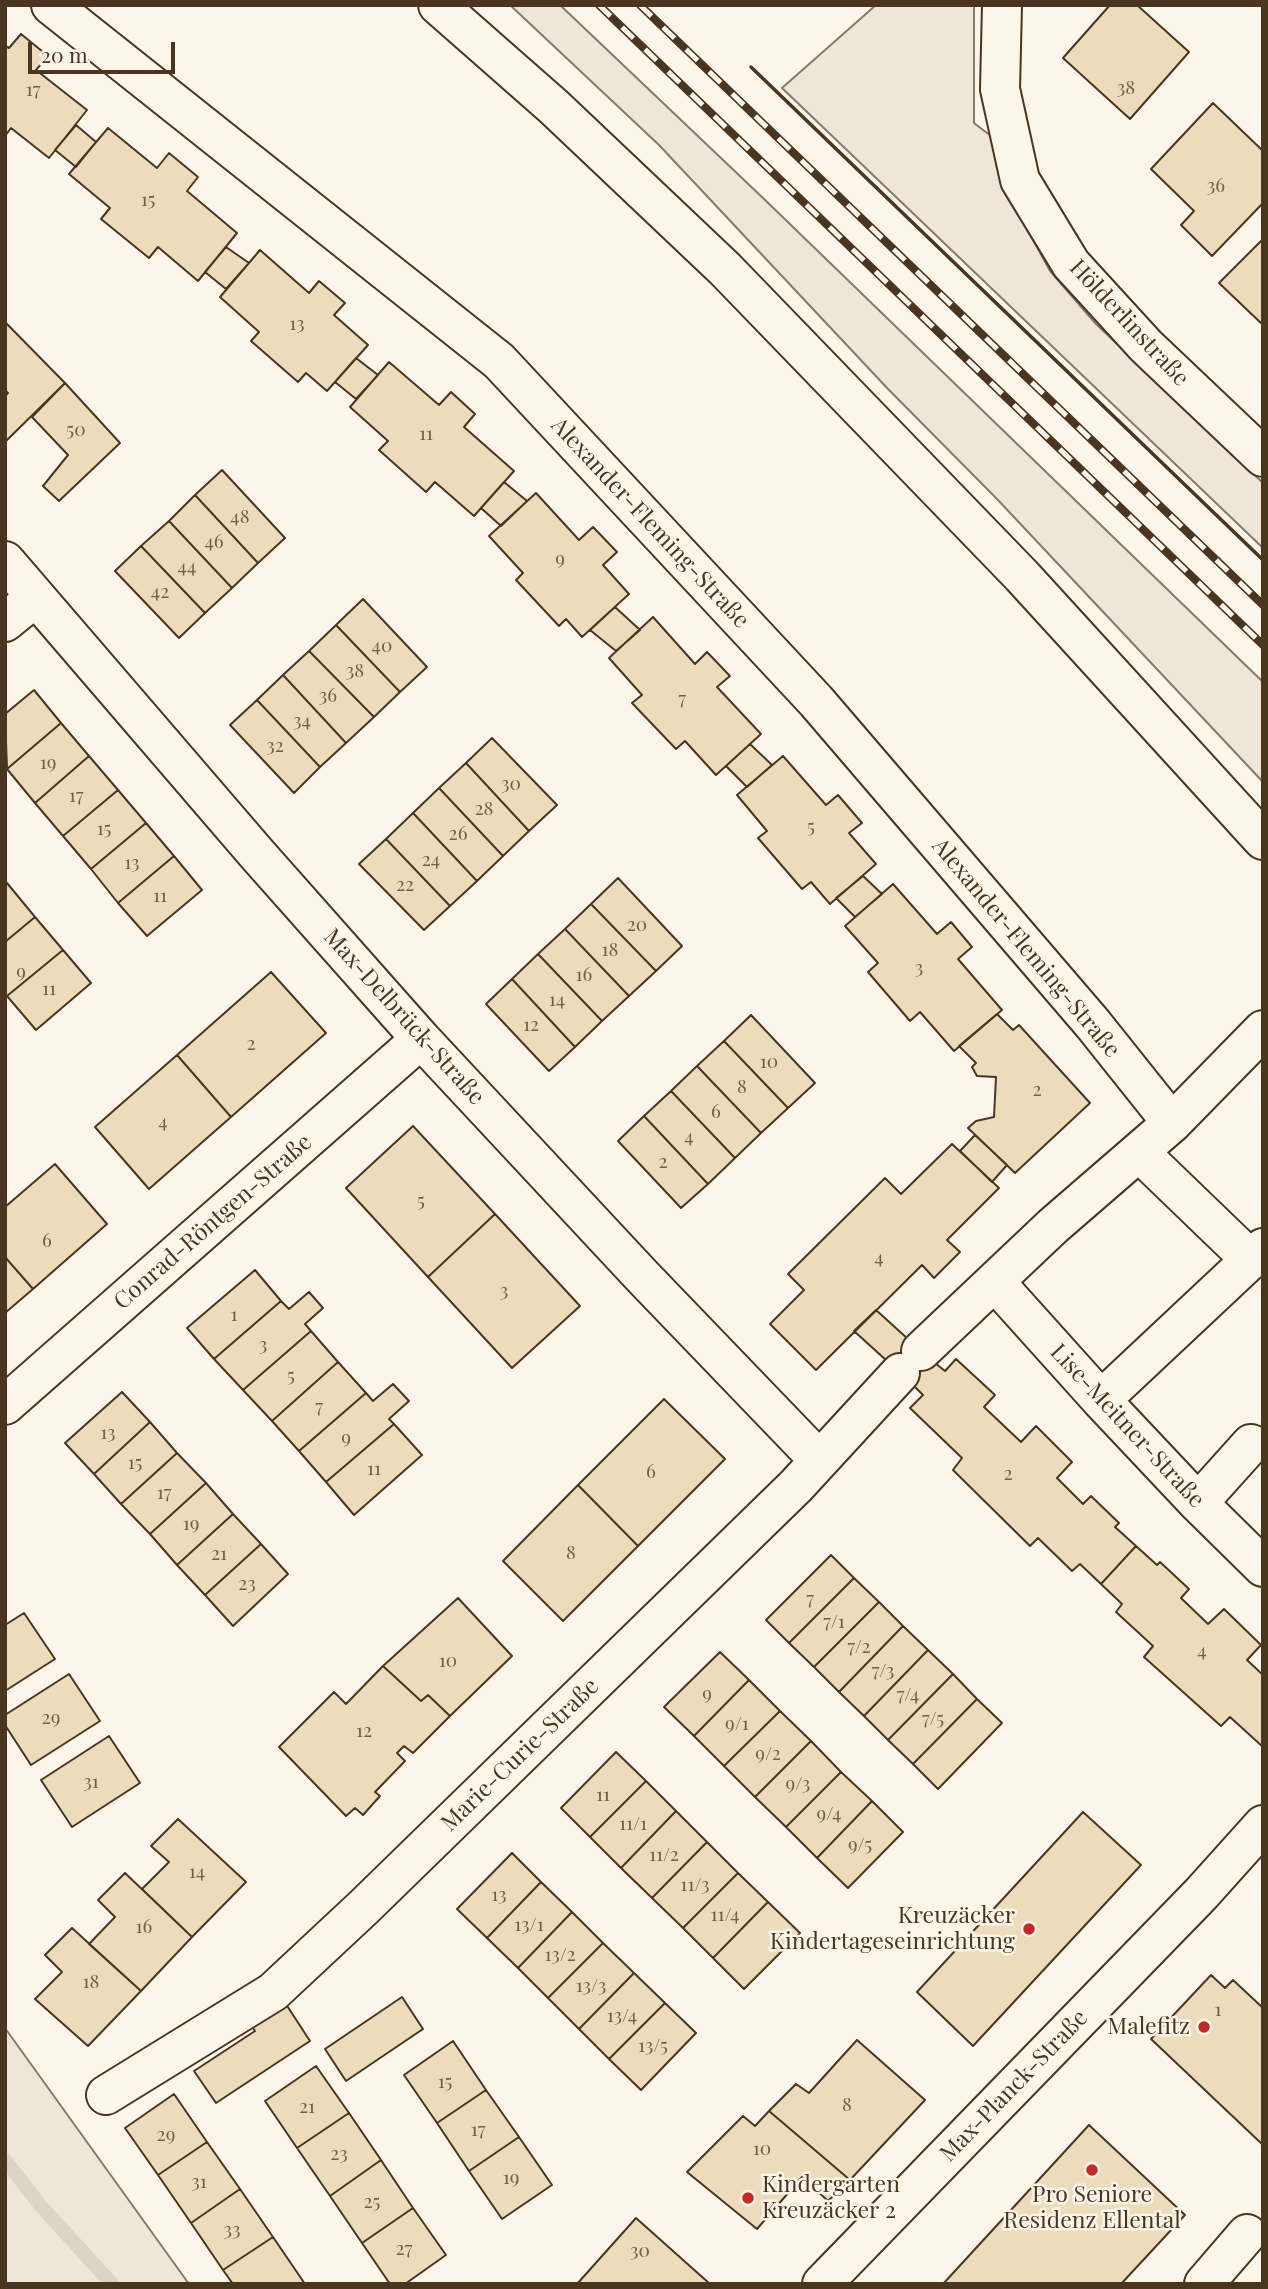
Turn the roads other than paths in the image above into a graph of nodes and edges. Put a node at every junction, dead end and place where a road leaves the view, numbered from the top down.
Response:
1 (51, 5) edge
2 (438, 5) edge
3 (1002, 5) edge
4 (1263, 457) edge
5 (5, 561) edge
6 (36, 597) junction
7 (5, 622) edge
8 (1263, 840) edge
9 (1263, 1030) edge
10 (421, 1039) junction
11 (1172, 1122) junction
12 (1139, 1152) junction
13 (1255, 1266) edge
14 (995, 1282) junction
15 (1101, 1400) junction
16 (5, 1405) edge
17 (1251, 1444) dead end
18 (819, 1460) junction
19 (1198, 1503) junction
20 (1263, 1567) edge
21 (1263, 1825) edge
22 (106, 2095) dead end
23 (1247, 2234) dead end
24 (822, 2284) edge
25 (1204, 2284) edge

1 - 11 street, Alexander-Fleming-Straße
2 - 8 street
3 - 4 street, Hölderlinstraße
5 - 6 street, Max-Delbrück-Straße
6 - 7 street
6 - 10 street, Max-Delbrück-Straße
9 - 11 street, Marie-Curie-Straße
10 - 16 street, Conrad-Röntgen-Straße
10 - 18 street, Max-Delbrück-Straße
11 - 12 street, Marie-Curie-Straße
12 - 13 street
12 - 14 street, Marie-Curie-Straße
13 - 15 street
14 - 15 street, Lise-Meitner-Straße
14 - 18 street, Marie-Curie-Straße
15 - 19 street, Lise-Meitner-Straße
17 - 19 street
18 - 22 street, Marie-Curie-Straße
19 - 20 street, Lise-Meitner-Straße
21 - 24 street, Max-Planck-Straße
23 - 25 street

